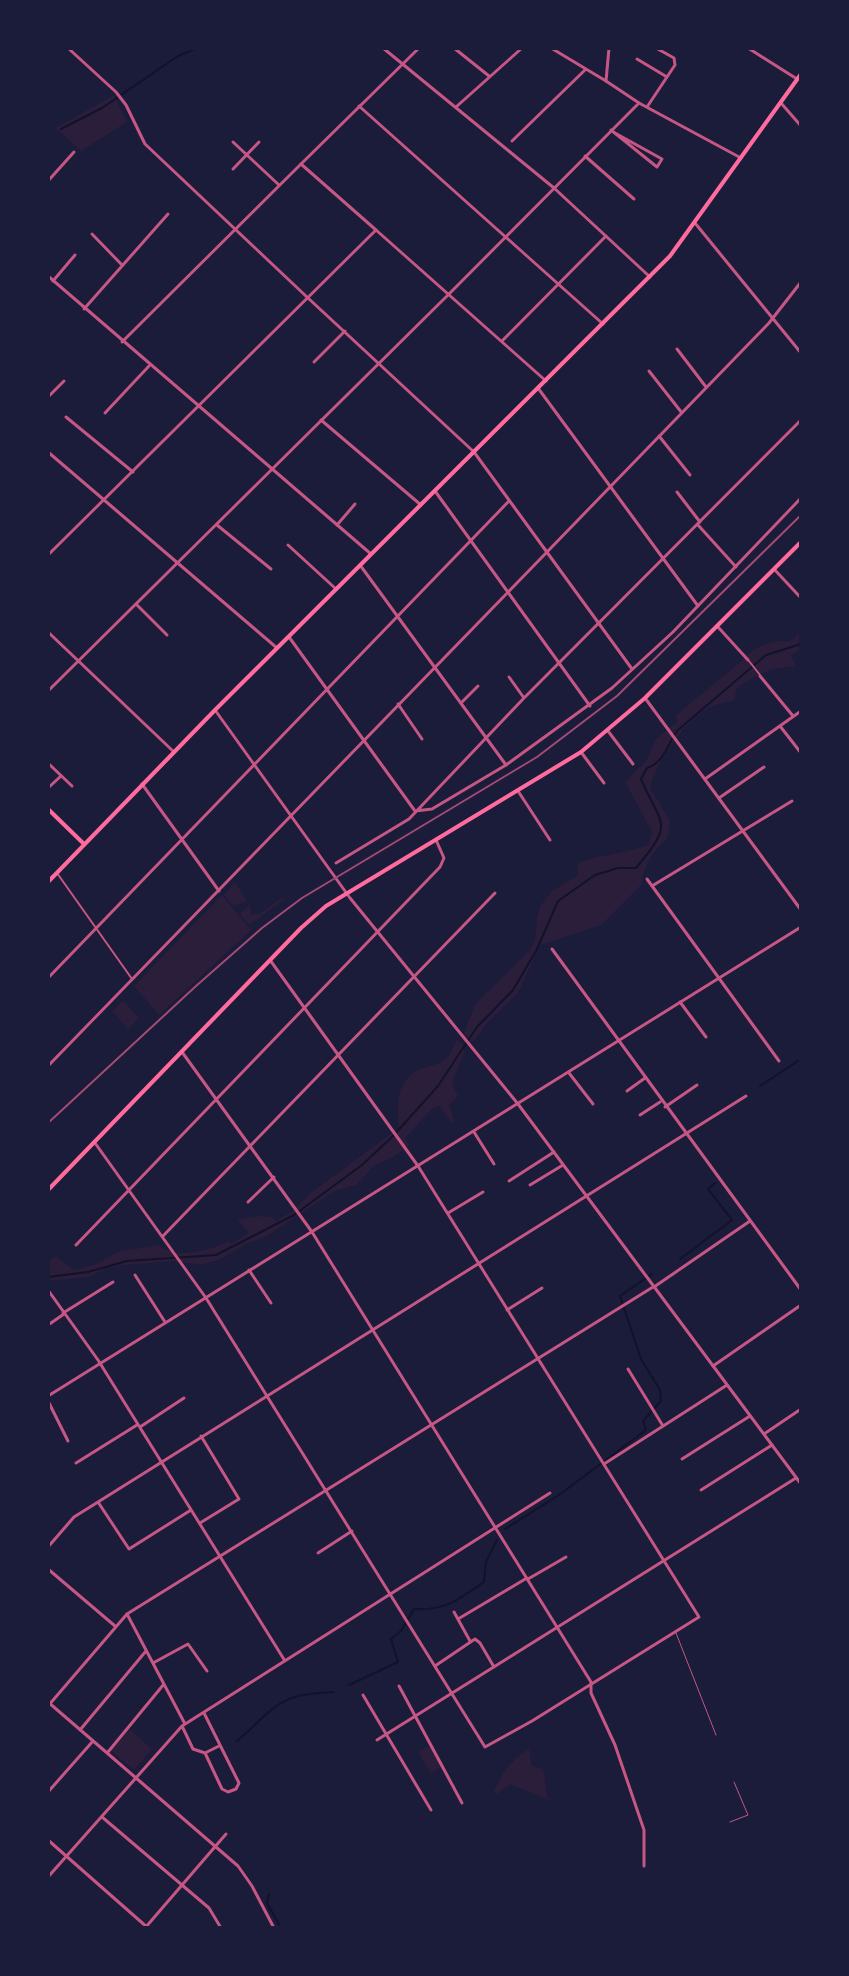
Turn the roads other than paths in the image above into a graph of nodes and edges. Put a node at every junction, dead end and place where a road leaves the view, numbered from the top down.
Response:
1 (68, 48) edge
2 (383, 48) edge
3 (419, 48) edge
4 (454, 48) edge
5 (522, 48) edge
6 (609, 48) edge
7 (656, 48) edge
8 (748, 48) edge
9 (555, 49) edge
10 (637, 59) dead end
11 (402, 64) junction
12 (586, 69) junction
13 (801, 74) edge
14 (489, 76) junction
15 (667, 77) junction
16 (797, 79) junction
17 (606, 81) junction
18 (639, 103) junction
19 (781, 103) junction
20 (359, 106) junction
21 (456, 107) junction
22 (647, 107) junction
23 (801, 126) edge
24 (613, 132) junction
25 (512, 141) dead end
26 (233, 142) dead end
27 (259, 142) dead end
28 (74, 152) dead end
29 (247, 155) junction
30 (585, 156) junction
31 (741, 158) junction
32 (301, 164) junction
33 (233, 169) dead end
34 (48, 181) edge
35 (279, 185) junction
36 (554, 188) junction
37 (634, 199) dead end
38 (168, 214) dead end
39 (695, 223) junction
40 (233, 230) junction
41 (376, 230) junction
42 (92, 234) dead end
43 (606, 236) junction
44 (506, 238) junction
45 (75, 255) dead end
46 (122, 265) junction
47 (48, 276) edge
48 (650, 277) junction
49 (53, 281) junction
50 (801, 282) edge
51 (559, 284) junction
52 (449, 294) junction
53 (308, 298) junction
54 (84, 309) junction
55 (773, 318) junction
56 (603, 324) junction
57 (345, 331) junction
58 (502, 341) junction
59 (122, 342) junction
60 (677, 349) dead end
61 (801, 353) edge
62 (314, 362) dead end
63 (380, 363) junction
64 (149, 366) junction
65 (649, 371) dead end
66 (64, 381) dead end
67 (546, 381) junction
68 (538, 388) junction
69 (707, 388) junction
70 (48, 397) edge
71 (198, 408) junction
72 (105, 413) dead end
73 (682, 413) junction
74 (66, 417) dead end
75 (321, 420) junction
76 (801, 420) edge
77 (659, 436) junction
78 (48, 452) edge
79 (474, 452) junction
80 (271, 470) junction
81 (133, 472) junction
82 (690, 475) dead end
83 (610, 487) junction
84 (435, 491) junction
85 (677, 492) dead end
86 (801, 498) edge
87 (105, 500) junction
88 (509, 501) junction
89 (355, 504) dead end
90 (421, 505) junction
91 (699, 524) junction
92 (217, 525) junction
93 (337, 525) junction
94 (470, 541) junction
95 (801, 542) edge
96 (288, 545) dead end
97 (547, 552) junction
98 (371, 554) junction
99 (48, 555) edge
100 (663, 560) junction
101 (176, 564) junction
102 (360, 565) junction
103 (736, 567) junction
104 (271, 569) dead end
105 (774, 569) junction
106 (336, 589) junction
107 (507, 592) junction
108 (801, 598) edge
109 (136, 604) junction
110 (698, 606) junction
111 (397, 617) junction
112 (599, 623) junction
113 (718, 627) junction
114 (48, 632) edge
115 (167, 635) dead end
116 (289, 637) junction
117 (277, 648) junction
118 (748, 660) joint
119 (79, 661) junction
120 (559, 664) junction
121 (434, 667) junction
122 (632, 669) junction
123 (760, 676) joint
124 (509, 677) dead end
125 (478, 686) dead end
126 (326, 690) junction
127 (48, 691) edge
128 (524, 698) junction
129 (645, 698) junction
130 (461, 703) junction
131 (398, 704) junction
132 (590, 706) junction
133 (215, 710) junction
134 (801, 711) edge
135 (793, 717) junction
136 (780, 726) junction
137 (608, 731) junction
138 (487, 738) junction
139 (422, 739) dead end
140 (363, 741) junction
141 (174, 752) junction
142 (581, 752) junction
143 (801, 753) edge
144 (255, 764) junction
145 (633, 764) dead end
146 (50, 765) dead end
147 (506, 765) junction
148 (764, 767) dead end
149 (61, 776) junction
150 (705, 779) junction
151 (604, 783) dead end
152 (142, 784) junction
153 (72, 786) dead end
154 (48, 788) edge
155 (518, 791) junction
156 (719, 798) junction
157 (792, 801) dead end
158 (48, 809) edge
159 (415, 811) junction
160 (292, 815) junction
161 (743, 829) junction
162 (181, 839) junction
163 (436, 840) junction
164 (550, 840) dead end
165 (84, 844) junction
166 (336, 863) dead end
167 (57, 873) junction
168 (647, 879) dead end
169 (48, 882) edge
170 (652, 886) junction
171 (219, 891) junction
172 (495, 893) dead end
173 (801, 910) edge
174 (801, 927) edge
175 (96, 928) junction
176 (377, 932) junction
177 (552, 949) dead end
178 (270, 960) junction
179 (413, 976) junction
180 (719, 977) junction
181 (48, 978) edge
182 (133, 980) junction
183 (680, 1002) junction
184 (303, 1008) junction
185 (706, 1037) dead end
186 (617, 1042) junction
187 (182, 1052) junction
188 (338, 1054) junction
189 (779, 1061) dead end
190 (48, 1066) edge
191 (569, 1073) junction
192 (645, 1078) junction
193 (697, 1085) dead end
194 (627, 1091) dead end
195 (746, 1096) dead end
196 (216, 1099) junction
197 (661, 1101) junction
198 (518, 1104) junction
199 (593, 1104) dead end
200 (665, 1107) junction
201 (640, 1115) dead end
202 (474, 1132) junction
203 (686, 1134) junction
204 (95, 1143) junction
205 (250, 1145) junction
206 (554, 1152) junction
207 (494, 1164) dead end
208 (563, 1165) junction
209 (418, 1166) junction
210 (274, 1177) junction
211 (509, 1181) dead end
212 (530, 1185) dead end
213 (48, 1190) edge
214 (129, 1190) junction
215 (483, 1192) dead end
216 (585, 1195) junction
217 (248, 1202) dead end
218 (448, 1213) junction
219 (750, 1221) junction
220 (312, 1232) junction
221 (163, 1236) junction
222 (76, 1245) dead end
223 (478, 1263) junction
224 (249, 1270) junction
225 (135, 1275) dead end
226 (113, 1282) dead end
227 (653, 1287) junction
228 (542, 1288) dead end
229 (48, 1290) edge
230 (801, 1290) edge
231 (206, 1298) junction
232 (271, 1303) dead end
233 (801, 1305) edge
234 (507, 1310) junction
235 (64, 1313) junction
236 (166, 1323) junction
237 (48, 1325) edge
238 (372, 1329) junction
239 (538, 1360) junction
240 (100, 1363) junction
241 (713, 1366) junction
242 (628, 1369) dead end
243 (727, 1385) junction
244 (267, 1394) junction
245 (48, 1398) edge
246 (184, 1398) dead end
247 (801, 1409) edge
248 (750, 1416) junction
249 (140, 1426) junction
250 (432, 1426) junction
251 (663, 1426) junction
252 (764, 1434) junction
253 (201, 1436) junction
254 (68, 1441) dead end
255 (772, 1445) junction
256 (682, 1459) dead end
257 (161, 1461) junction
258 (602, 1462) junction
259 (76, 1463) dead end
260 (796, 1478) junction
261 (801, 1484) edge
262 (701, 1490) dead end
263 (327, 1491) junction
264 (550, 1493) dead end
265 (98, 1502) junction
266 (191, 1510) junction
267 (200, 1523) junction
268 (496, 1529) junction
269 (352, 1531) junction
270 (48, 1547) edge
271 (318, 1553) dead end
272 (221, 1557) junction
273 (566, 1557) dead end
274 (664, 1561) junction
275 (48, 1569) edge
276 (528, 1578) junction
277 (390, 1596) junction
278 (454, 1612) dead end
279 (127, 1614) junction
280 (458, 1619) junction
281 (115, 1626) junction
282 (557, 1627) junction
283 (675, 1631) junction
284 (471, 1642) junction
285 (146, 1651) junction
286 (286, 1661) junction
287 (153, 1663) junction
288 (435, 1666) junction
289 (494, 1667) junction
290 (207, 1671) dead end
291 (591, 1682) junction
292 (164, 1684) junction
293 (399, 1686) dead end
294 (451, 1693) junction
295 (363, 1695) dead end
296 (49, 1704) edge
297 (204, 1713) junction
298 (416, 1715) junction
299 (183, 1725) junction
300 (80, 1730) junction
301 (386, 1734) junction
302 (716, 1735) dead end
303 (377, 1740) dead end
304 (93, 1741) junction
305 (221, 1745) junction
306 (107, 1753) junction
307 (205, 1753) junction
308 (135, 1777) junction
309 (734, 1782) dead end
310 (48, 1792) edge
311 (462, 1803) dead end
312 (431, 1810) dead end
313 (101, 1816) junction
314 (730, 1822) dead end
315 (226, 1834) dead end
316 (48, 1840) edge
317 (215, 1846) junction
318 (66, 1856) junction
319 (644, 1866) dead end
320 (48, 1877) edge
321 (182, 1886) junction
322 (147, 1927) edge
323 (221, 1928) edge
324 (274, 1928) edge

1 - 40 street
2 - 11 street
3 - 11 street
4 - 14 street
5 - 14 street
6 - 17 street
7 - 15 street
8 - 16 street
9 - 12 street
10 - 15 street
11 - 20 street
11 - 21 street
12 - 17 street
12 - 25 street
13 - 16 main road
14 - 21 street
15 - 22 street
16 - 19 main road
17 - 18 street
18 - 22 street
18 - 24 street
19 - 23 street
19 - 31 main road
20 - 32 street
20 - 44 street
21 - 36 street
22 - 31 street
24 - 24 street
24 - 30 street
26 - 29 street
27 - 29 street
28 - 34 street
29 - 33 street
29 - 35 street
30 - 36 street
30 - 37 street
31 - 39 main road
32 - 35 street
32 - 41 street
35 - 40 street
36 - 43 street
36 - 44 street
38 - 46 street
39 - 48 main road
39 - 55 street
40 - 53 street
40 - 59 street
41 - 52 street
41 - 53 street
42 - 46 street
43 - 48 street
43 - 51 street
44 - 51 street
44 - 52 street
45 - 49 street
46 - 54 street
47 - 49 street
48 - 56 main road
49 - 54 street
50 - 55 street
51 - 56 street
51 - 58 street
52 - 58 street
52 - 63 street
53 - 57 street
53 - 71 street
54 - 59 street
55 - 61 street
55 - 69 street
56 - 67 main road
57 - 62 street
57 - 63 street
58 - 67 street
59 - 64 street
60 - 69 street
63 - 75 street
63 - 79 street
64 - 71 street
64 - 72 street
65 - 73 street
66 - 70 street
67 - 68 main road
68 - 79 main road
68 - 83 street
69 - 73 street
71 - 80 street
71 - 81 street
73 - 77 street
74 - 81 street
75 - 80 street
75 - 90 street
76 - 91 street
77 - 82 street
77 - 83 street
78 - 87 street
79 - 84 main road
79 - 88 street
80 - 92 street
80 - 93 street
81 - 87 street
83 - 97 street
83 - 100 street
84 - 90 main road
84 - 94 street
85 - 91 street
86 - 103 street
87 - 99 street
87 - 101 street
88 - 94 street
88 - 97 street
89 - 93 street
90 - 98 main road
91 - 100 street
91 - 103 street
92 - 101 street
92 - 104 street
93 - 98 street
94 - 107 street
94 - 111 street
95 - 105 main road
96 - 106 street
97 - 107 street
97 - 112 street
98 - 102 main road
100 - 110 street
100 - 112 street
101 - 109 street
101 - 117 street
102 - 106 main road
102 - 111 street
103 - 110 street
105 - 108 street
105 - 113 main road
106 - 116 main road
107 - 120 street
107 - 121 street
109 - 115 street
109 - 119 street
110 - 122 street
111 - 121 street
111 - 126 street
112 - 120 street
112 - 122 street
113 - 118 street
113 - 129 main road
114 - 119 street
116 - 117 main road
116 - 126 street
117 - 133 main road
118 - 123 street
119 - 127 street
119 - 141 street
120 - 128 street
120 - 132 street
121 - 130 street
121 - 131 street
122 - 132 street
123 - 135 street
124 - 128 street
125 - 130 street
126 - 140 street
126 - 144 street
128 - 138 street
129 - 137 main road
129 - 150 street
130 - 138 street
131 - 139 street
131 - 140 street
132 - 147 street
133 - 141 main road
133 - 144 street
134 - 135 street
135 - 136 street
136 - 143 street
136 - 150 street
137 - 142 main road
137 - 145 street
138 - 147 street
138 - 159 street
140 - 159 street
140 - 160 street
141 - 152 main road
142 - 151 street
142 - 155 main road
144 - 160 street
144 - 162 street
146 - 149 street
147 - 159 street
148 - 156 street
149 - 153 street
149 - 154 street
150 - 156 street
152 - 162 street
152 - 165 main road
155 - 163 main road
155 - 164 street
156 - 161 street
157 - 161 street
158 - 165 main road
159 - 166 street
160 - 171 street
160 - 176 street
161 - 170 street
161 - 173 street
162 - 171 street
162 - 175 street
163 - 176 street
163 - 178 main road
165 - 167 main road
167 - 169 main road
167 - 175 street
168 - 170 street
170 - 180 street
171 - 182 street
172 - 179 street
174 - 180 street
175 - 181 street
175 - 182 street
176 - 179 street
176 - 184 street
177 - 186 street
178 - 184 street
178 - 187 main road
179 - 188 street
179 - 198 street
180 - 183 street
180 - 189 street
182 - 190 street
183 - 185 street
183 - 186 street
184 - 188 street
184 - 196 street
186 - 191 street
186 - 192 street
187 - 196 street
187 - 204 main road
188 - 205 street
188 - 209 street
191 - 198 street
191 - 199 street
192 - 194 street
192 - 197 street
193 - 200 street
195 - 203 street
196 - 205 street
196 - 214 street
197 - 200 street
197 - 201 street
198 - 202 street
198 - 206 street
200 - 203 street
202 - 207 street
202 - 209 street
203 - 216 street
203 - 219 street
204 - 213 main road
204 - 214 street
205 - 210 street
205 - 221 street
206 - 208 street
206 - 211 street
208 - 212 street
208 - 216 street
209 - 218 street
209 - 220 street
210 - 217 street
210 - 220 street
214 - 221 street
214 - 222 street
215 - 218 street
216 - 223 street
216 - 227 street
218 - 223 street
219 - 227 street
219 - 230 street
220 - 224 street
220 - 238 street
221 - 231 street
223 - 234 street
223 - 238 street
224 - 231 street
224 - 232 street
225 - 236 street
226 - 235 street
227 - 239 street
227 - 241 street
228 - 234 street
229 - 235 street
231 - 236 street
231 - 244 street
233 - 241 street
234 - 239 street
235 - 237 street
235 - 240 street
236 - 240 street
238 - 244 street
238 - 250 street
239 - 250 street
239 - 258 street
240 - 245 street
240 - 249 street
241 - 243 street
242 - 251 street
243 - 248 street
243 - 251 street
244 - 253 street
244 - 263 street
245 - 254 street
246 - 249 street
247 - 252 street
248 - 252 street
248 - 256 street
249 - 257 street
249 - 259 street
250 - 263 street
250 - 268 street
251 - 258 street
252 - 255 street
253 - 257 street
253 - 267 street
255 - 260 street
255 - 262 street
257 - 265 street
257 - 266 street
258 - 274 street
260 - 261 street
260 - 274 street
263 - 269 street
263 - 272 street
264 - 268 street
265 - 266 street
265 - 270 street
266 - 267 street
267 - 272 street
268 - 276 street
268 - 277 street
269 - 271 street
269 - 277 street
272 - 279 street
272 - 286 street
273 - 276 street
274 - 282 street
274 - 283 street
275 - 281 street
276 - 280 street
276 - 282 street
277 - 286 street
277 - 288 street
278 - 280 street
279 - 281 street
279 - 285 street
280 - 284 street
281 - 296 street
282 - 289 street
282 - 291 street
283 - 291 street
283 - 302 lane
284 - 288 street
284 - 289 street
285 - 287 street
285 - 300 street
286 - 297 street
287 - 290 street
287 - 292 street
288 - 294 street
289 - 294 street
291 - 294 street
291 - 319 street
292 - 299 street
292 - 306 street
293 - 298 street
294 - 298 street
295 - 301 street
296 - 300 street
297 - 299 street
297 - 305 street
298 - 301 street
298 - 311 street
299 - 307 street
299 - 308 street
300 - 304 street
301 - 303 street
301 - 312 street
304 - 306 street
304 - 310 street
305 - 307 street
305 - 307 street
306 - 308 street
308 - 313 street
308 - 317 street
309 - 314 lane
313 - 318 street
313 - 321 street
315 - 317 street
316 - 318 street
317 - 321 street
317 - 324 street
318 - 320 street
318 - 322 street
321 - 322 street
321 - 323 street

